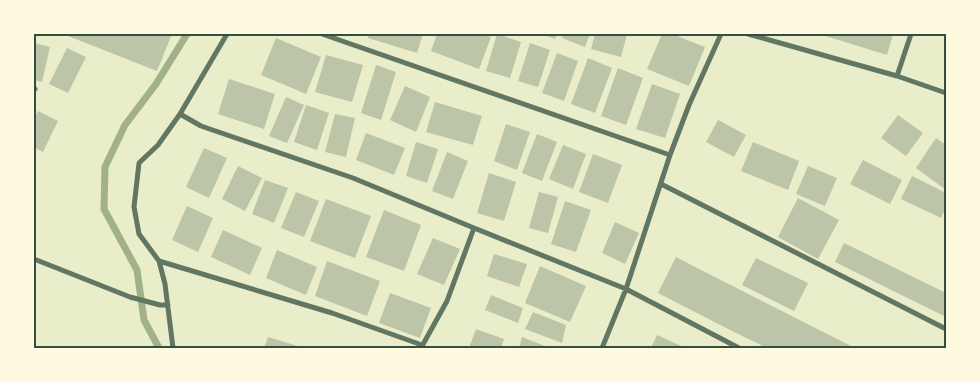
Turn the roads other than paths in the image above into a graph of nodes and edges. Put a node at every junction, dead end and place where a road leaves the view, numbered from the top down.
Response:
1 (227, 34) edge
2 (322, 34) edge
3 (721, 34) edge
4 (748, 34) edge
5 (911, 34) edge
6 (898, 76) junction
7 (946, 93) edge
8 (180, 114) junction
9 (670, 155) junction
10 (661, 184) junction
11 (474, 228) junction
12 (34, 259) edge
13 (159, 261) junction
14 (626, 289) junction
15 (168, 305) junction
16 (946, 329) edge
17 (421, 347) edge
18 (173, 348) edge
19 (602, 348) edge
20 (739, 348) edge

1 - 8 street
2 - 9 street
3 - 9 street
4 - 6 street
5 - 6 street
6 - 7 street
8 - 11 street
8 - 13 street
9 - 10 street
10 - 14 street
10 - 16 street
11 - 14 street
11 - 17 street
12 - 15 street
13 - 15 street
13 - 17 street
14 - 19 street
14 - 20 street
15 - 18 street

